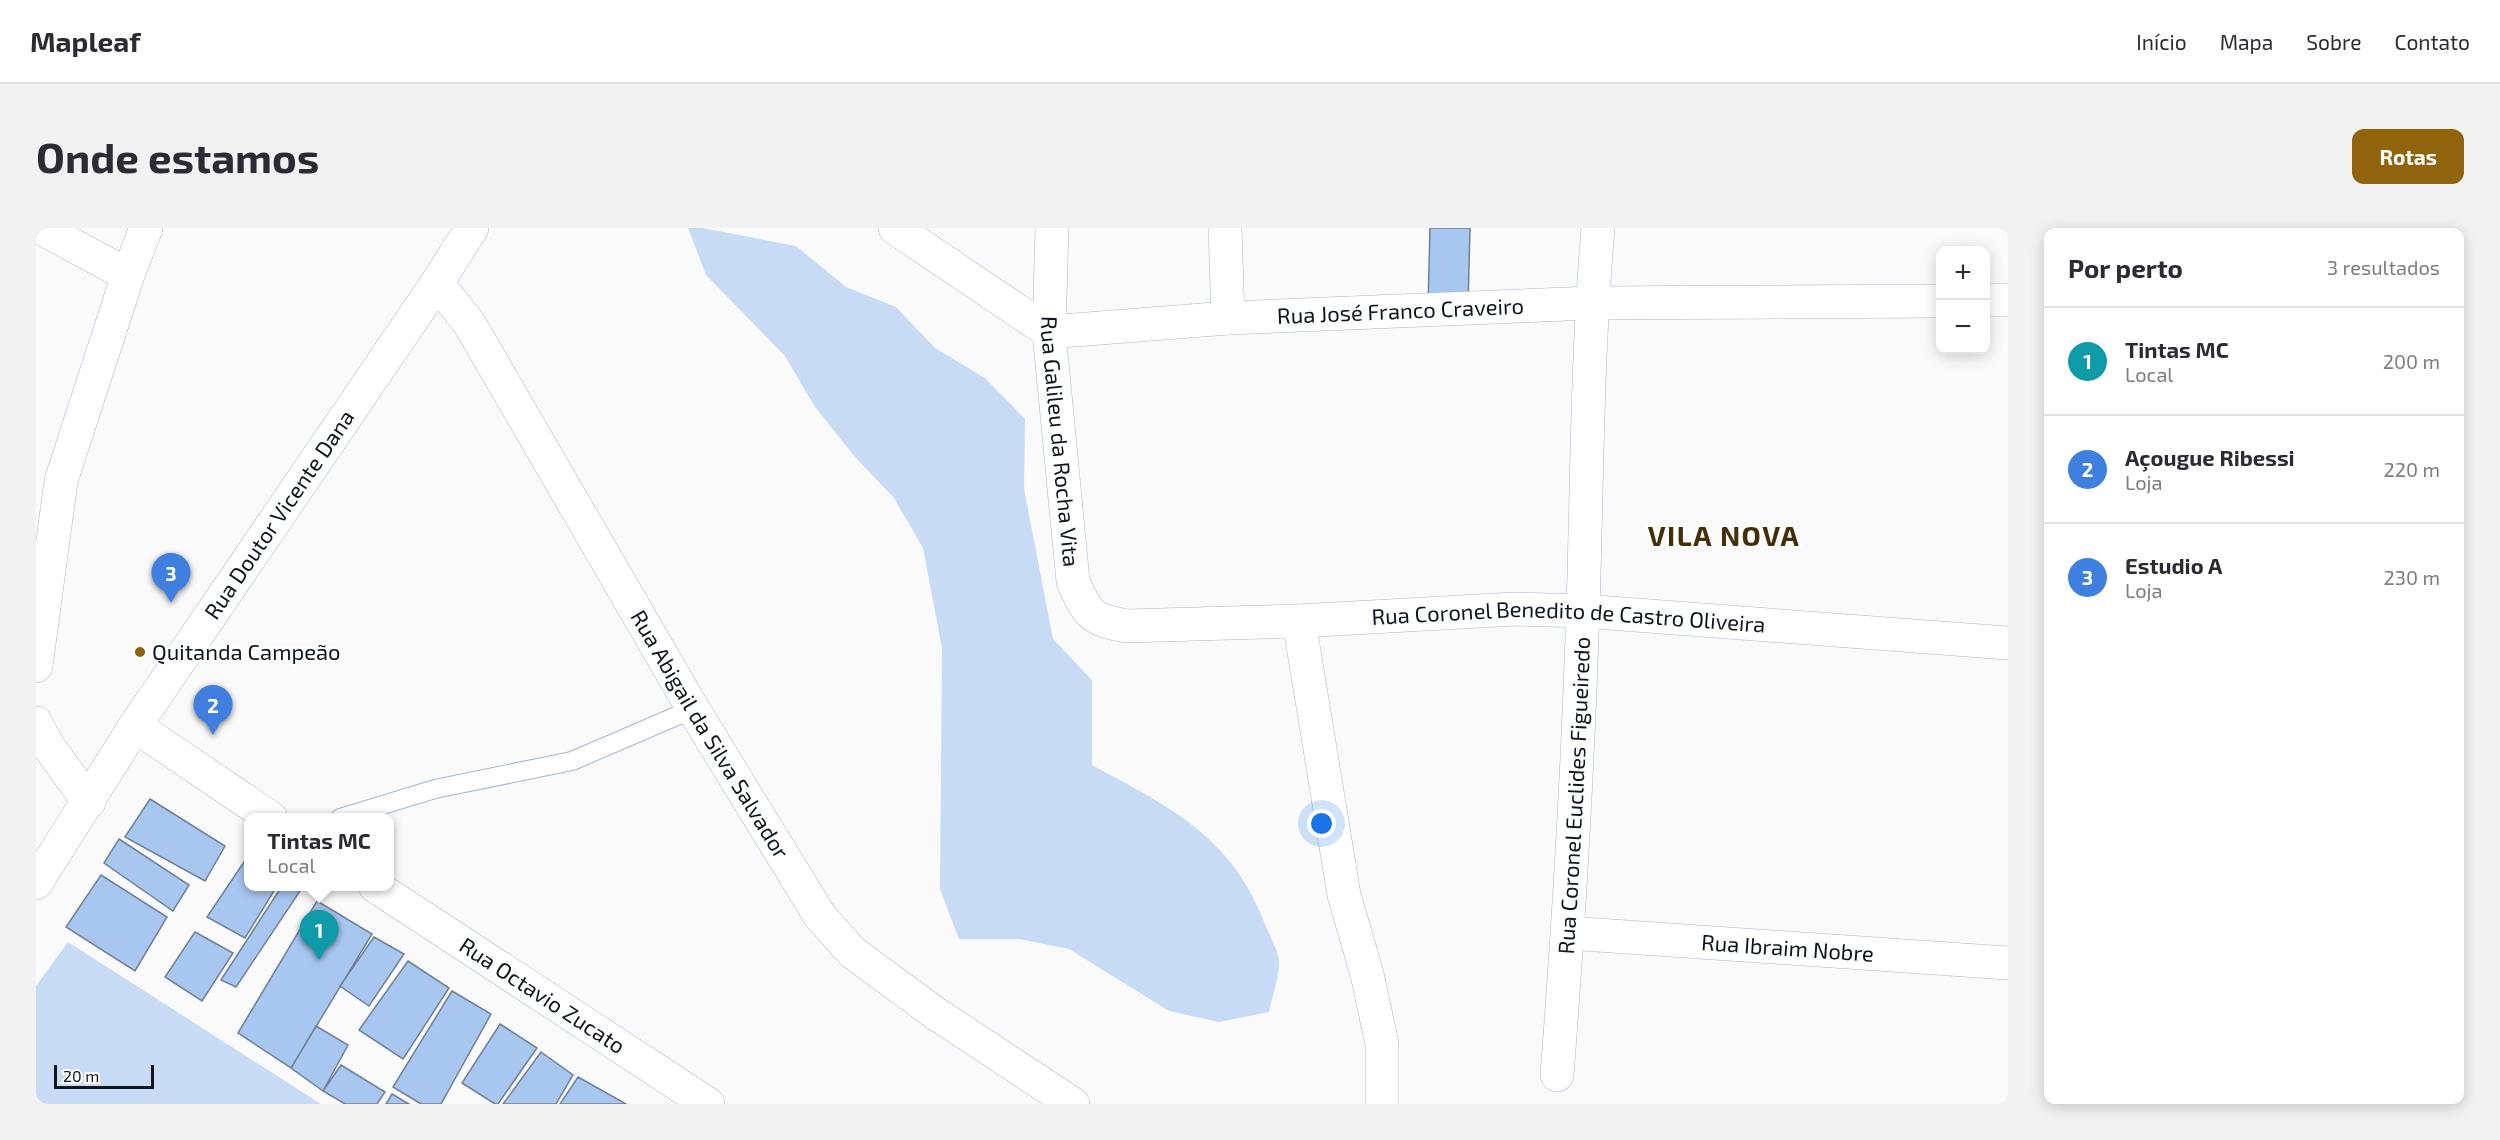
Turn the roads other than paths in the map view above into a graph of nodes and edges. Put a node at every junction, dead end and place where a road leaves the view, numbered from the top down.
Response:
1 (41, 228) edge
2 (146, 228) edge
3 (471, 228) edge
4 (895, 228) edge
5 (1052, 228) edge
6 (1225, 228) edge
7 (1598, 228) edge
8 (128, 275) junction
9 (437, 283) junction
10 (1990, 300) edge
11 (2008, 300) edge
12 (1936, 301) edge
13 (1592, 303) junction
14 (1228, 318) junction
15 (1049, 332) junction
16 (1583, 611) junction
17 (1299, 621) junction
18 (1127, 626) joint
19 (2008, 643) edge
20 (36, 666) edge
21 (693, 709) junction
22 (36, 723) edge
23 (135, 726) junction
24 (89, 802) junction
25 (264, 813) edge
26 (356, 813) edge
27 (48, 845) edge
28 (36, 883) edge
29 (383, 891) edge
30 (1568, 933) junction
31 (2008, 963) edge
32 (1557, 1075) dead end
33 (708, 1104) edge
34 (1073, 1104) edge
35 (1382, 1104) edge

1 - 8 street
2 - 8 street
3 - 9 street, Rua Doutor Vicente Dana
4 - 15 street
5 - 15 street, Rua Galileu da Rocha Vita
6 - 14 street
7 - 13 street, Rua Coronel Euclides Figueiredo
8 - 20 street
9 - 21 street, Rua Abigail da Silva Salvador
9 - 23 street, Rua Doutor Vicente Dana
10 - 11 street
12 - 13 street, Rua José Franco Craveiro
13 - 14 street, Rua José Franco Craveiro
13 - 16 street, Rua Coronel Euclides Figueiredo
14 - 15 street, Rua José Franco Craveiro
15 - 18 street, Rua Galileu da Rocha Vita
16 - 17 street, Rua Coronel Benedito de Castro Oliveira
16 - 19 street, Rua Coronel Benedito de Castro Oliveira
16 - 30 street, Rua Coronel Euclides Figueiredo
17 - 18 street, Rua Coronel Benedito de Castro Oliveira
17 - 35 street
21 - 26 lane
21 - 34 street, Rua Abigail da Silva Salvador
22 - 24 street
23 - 24 street, Rua Doutor Vicente Dana
23 - 25 street
24 - 27 street, Rua Doutor Vicente Dana
27 - 28 street, Rua Doutor Vicente Dana
29 - 33 street, Rua Octavio Zucato
30 - 31 street, Rua Ibraim Nobre
30 - 32 street, Rua Coronel Euclides Figueiredo

